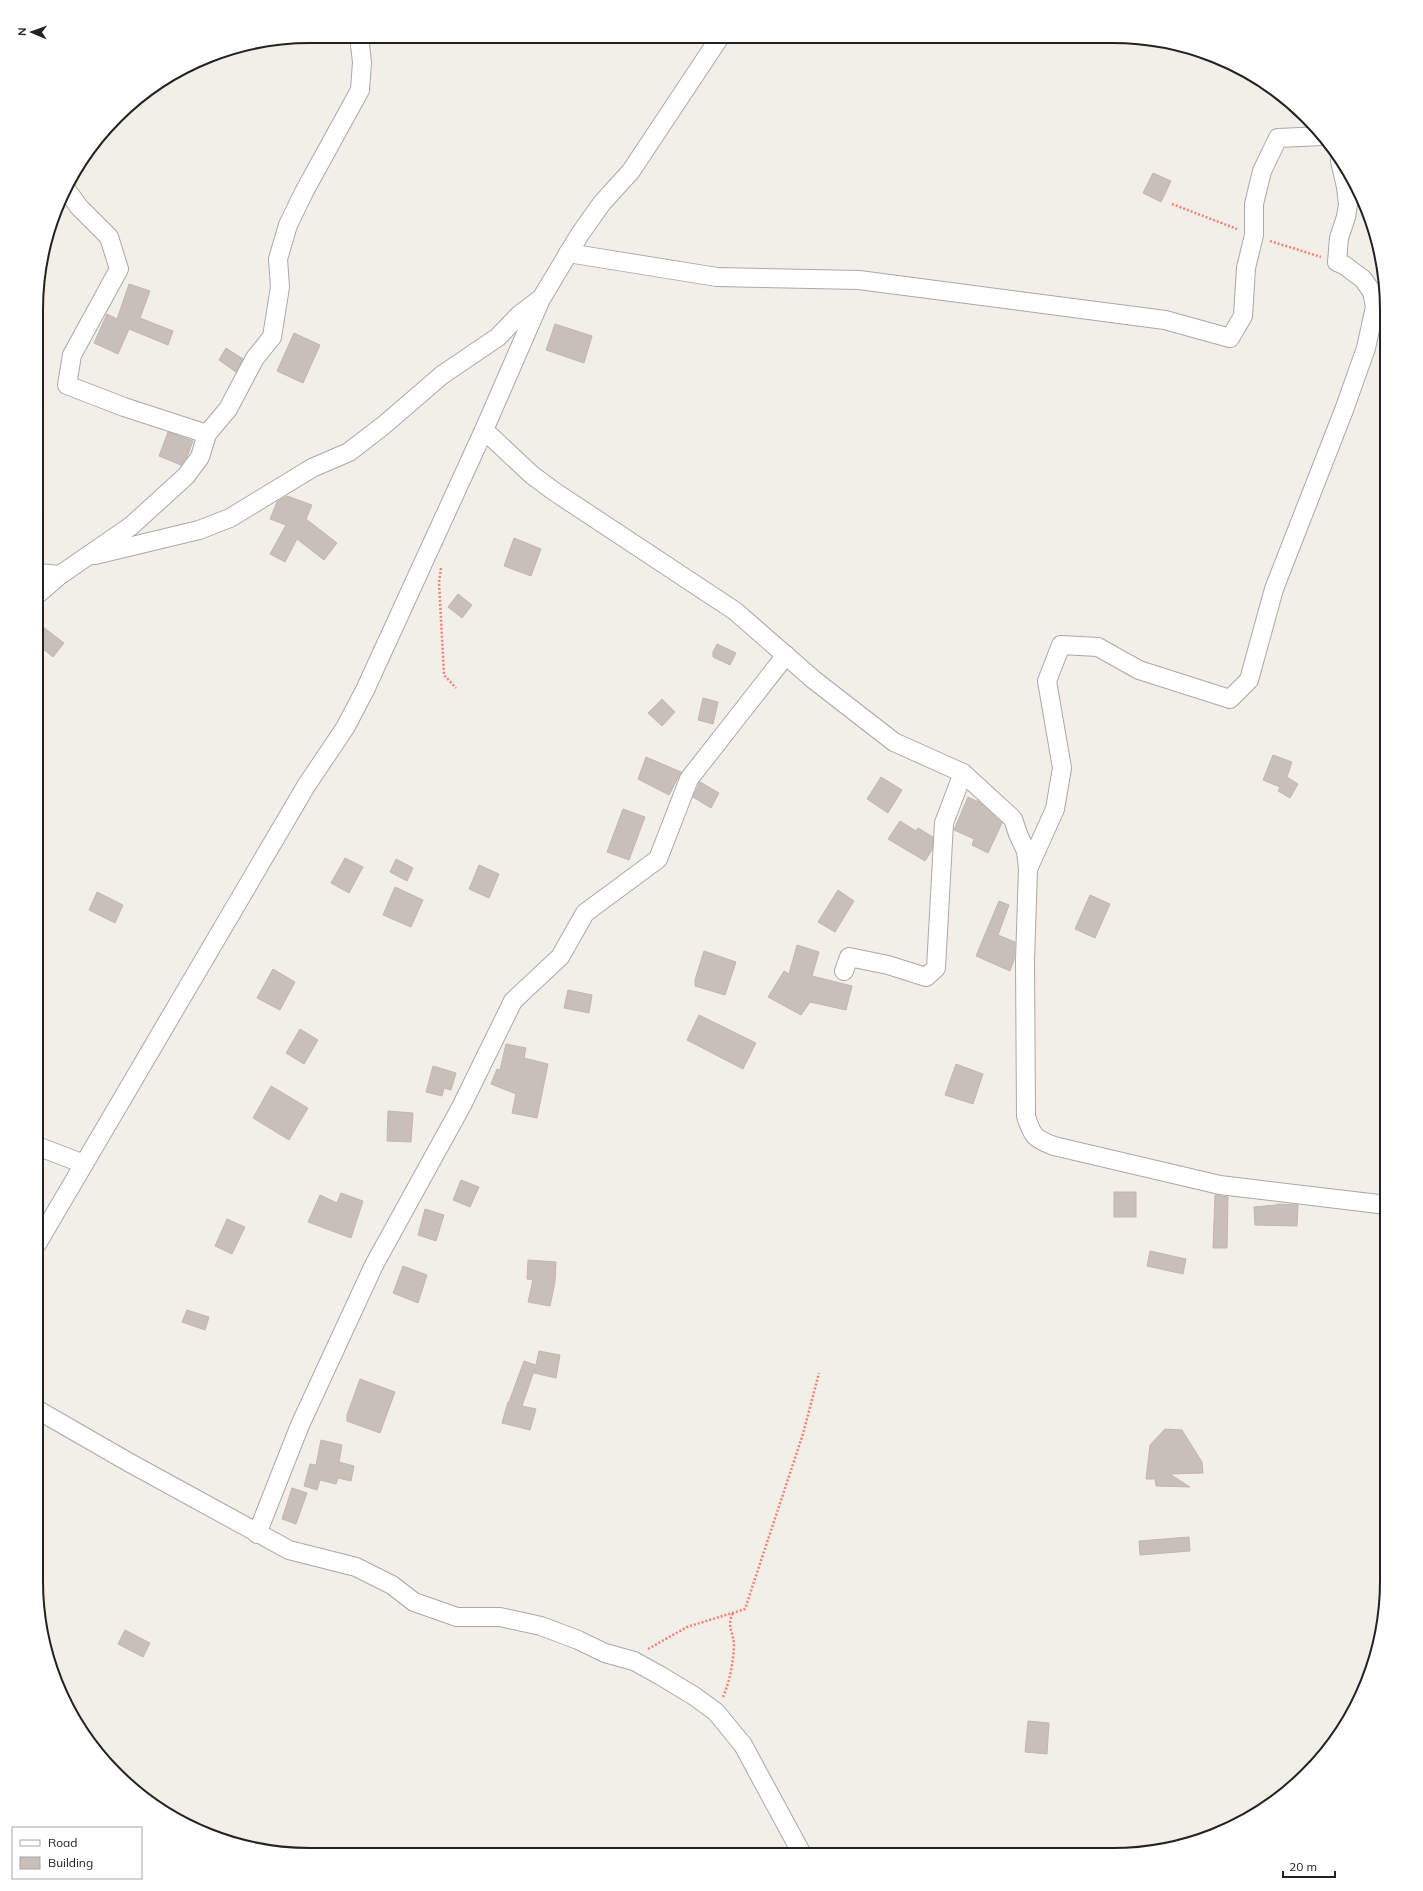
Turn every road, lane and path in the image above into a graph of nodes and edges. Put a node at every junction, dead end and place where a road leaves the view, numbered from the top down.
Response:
1 (360, 43) edge
2 (716, 43) edge
3 (1316, 136) edge
4 (1344, 176) edge
5 (70, 194) edge
6 (568, 252) junction
7 (541, 299) junction
8 (484, 430) junction
9 (207, 434) junction
10 (432, 544) junction
11 (84, 557) junction
12 (43, 573) edge
13 (60, 575) junction
14 (43, 590) edge
15 (786, 655) junction
16 (456, 688) dead end
17 (963, 774) junction
18 (1028, 869) junction
19 (844, 971) dead end
20 (43, 1148) edge
21 (84, 1164) junction
22 (1380, 1204) edge
23 (43, 1234) edge
24 (819, 1373) dead end
25 (43, 1413) edge
26 (257, 1534) junction
27 (733, 1613) junction
28 (626, 1658) junction
29 (716, 1712) junction
30 (799, 1848) edge

1 - 9 street
2 - 6 street
3 - 6 street
4 - 18 street
5 - 9 street
6 - 7 street
7 - 8 street
7 - 11 street
8 - 10 street
8 - 15 street
9 - 11 street
10 - 16 path
10 - 21 street
11 - 13 street
12 - 13 street
13 - 14 street
15 - 17 street
15 - 26 street
17 - 18 street
17 - 19 street
18 - 22 street
20 - 21 street
21 - 23 street
24 - 27 path
25 - 26 street
26 - 28 street
27 - 28 path
27 - 29 path
28 - 29 street
29 - 30 street

